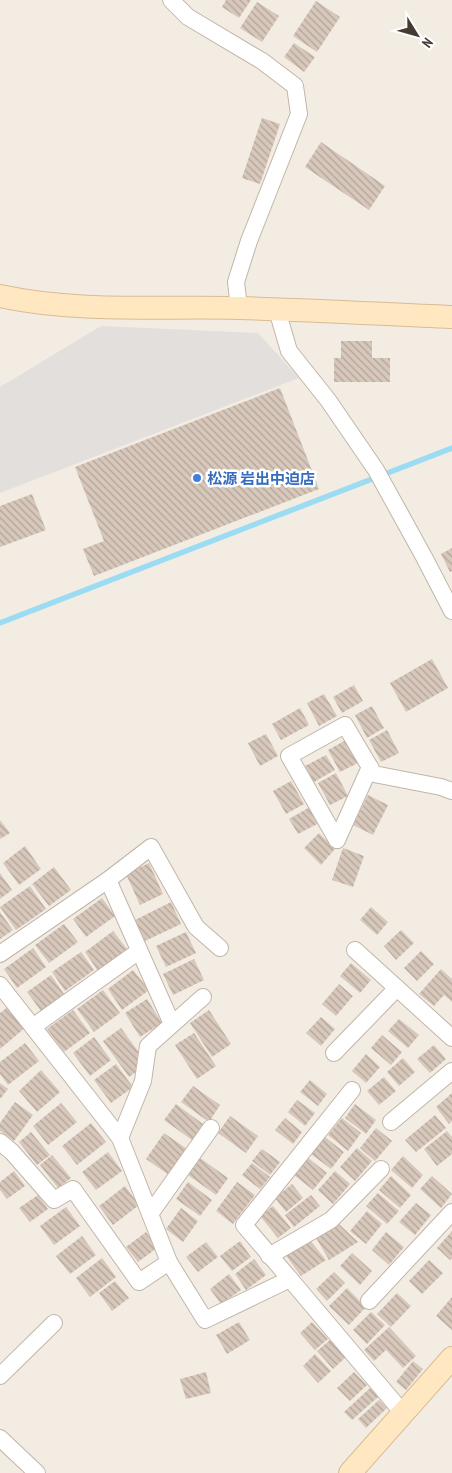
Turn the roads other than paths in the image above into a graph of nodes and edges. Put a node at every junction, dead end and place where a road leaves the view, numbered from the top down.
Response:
1 (171, 0) edge
2 (0, 296) edge
3 (240, 308) junction
4 (277, 310) junction
5 (452, 317) edge
6 (452, 611) edge
7 (370, 767) junction
8 (452, 791) edge
9 (108, 880) junction
10 (220, 948) dead end
11 (355, 950) dead end
12 (139, 951) junction
13 (0, 954) edge
14 (0, 985) edge
15 (397, 988) junction
16 (203, 997) dead end
17 (172, 1024) junction
18 (34, 1026) junction
19 (452, 1038) edge
20 (334, 1052) dead end
21 (452, 1071) edge
22 (352, 1090) dead end
23 (390, 1122) dead end
24 (211, 1128) dead end
25 (120, 1138) junction
26 (0, 1142) edge
27 (381, 1169) dead end
28 (452, 1212) edge
29 (150, 1214) junction
30 (269, 1256) junction
31 (169, 1262) junction
32 (290, 1279) junction
33 (369, 1301) dead end
34 (54, 1323) dead end
35 (452, 1358) edge
36 (0, 1376) edge
37 (403, 1413) junction
38 (0, 1438) edge
39 (37, 1473) edge
40 (350, 1473) edge

1 - 3 street
2 - 3 street
3 - 4 street
4 - 5 street
4 - 6 street
7 - 7 street
7 - 8 street
9 - 10 street
9 - 12 street
9 - 13 street
11 - 15 street
12 - 17 street
12 - 18 street
14 - 18 street
15 - 19 street
15 - 20 street
16 - 17 street
17 - 25 street
18 - 25 street
21 - 23 street
22 - 30 street
24 - 29 street
25 - 29 street
26 - 31 street
27 - 30 street
28 - 33 street
29 - 31 street
30 - 32 street
31 - 32 street
32 - 37 street
34 - 36 street
35 - 37 street
37 - 40 street
38 - 39 street

